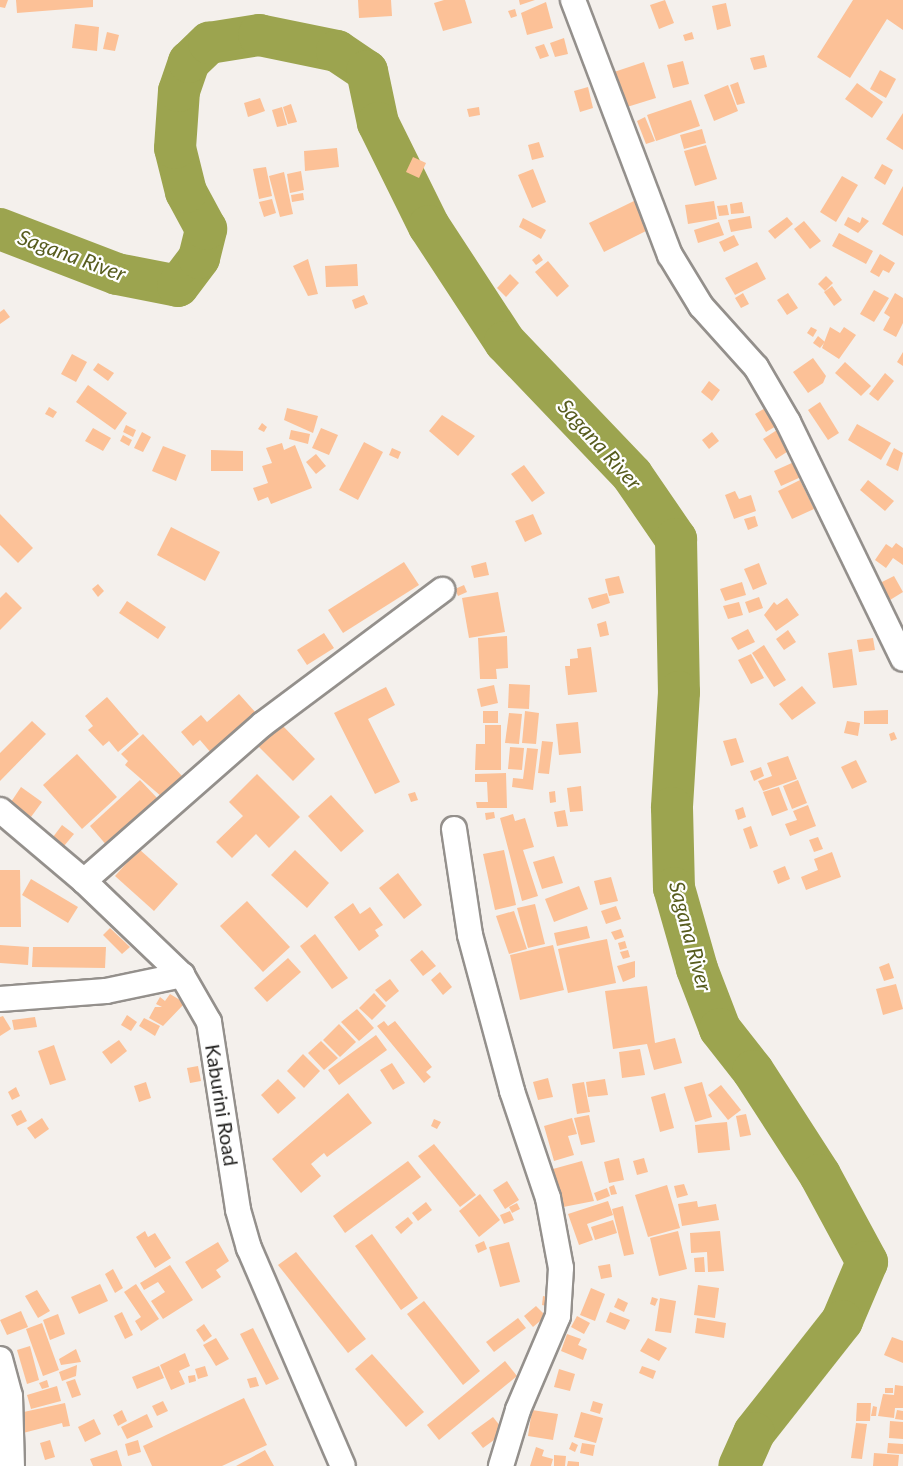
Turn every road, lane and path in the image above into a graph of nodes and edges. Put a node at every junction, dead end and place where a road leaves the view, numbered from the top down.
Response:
1 (573, 0) edge
2 (442, 590) dead end
3 (903, 659) edge
4 (0, 810) edge
5 (454, 829) dead end
6 (84, 881) junction
7 (182, 975) junction
8 (0, 999) edge
9 (0, 1359) edge
10 (12, 1466) edge
11 (344, 1466) edge
12 (501, 1466) edge

1 - 3 street
2 - 6 street
4 - 6 street, Kaburini Road
5 - 12 street
6 - 7 street, Kaburini Road
7 - 8 street
7 - 11 street, Kaburini Road
9 - 10 street

